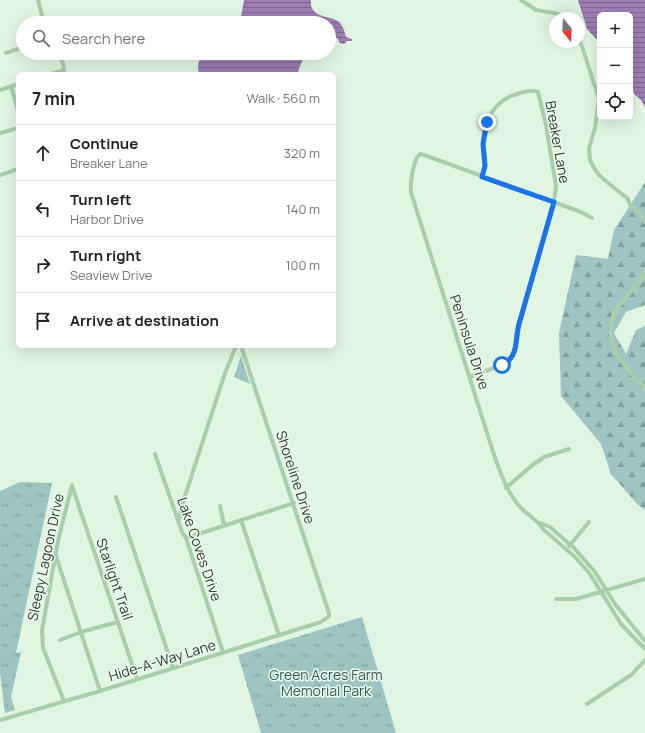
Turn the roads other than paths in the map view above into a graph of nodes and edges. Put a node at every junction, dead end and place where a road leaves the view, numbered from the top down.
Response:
1 (38, 0) edge
2 (521, 0) edge
3 (549, 12) edge
4 (42, 16) edge
5 (583, 48) edge
6 (16, 49) edge
7 (6, 53) dead end
8 (61, 60) edge
9 (64, 72) edge
10 (16, 85) edge
11 (11, 86) junction
12 (0, 90) edge
13 (16, 104) edge
14 (16, 129) edge
15 (0, 133) edge
16 (16, 170) edge
17 (0, 175) edge
18 (482, 177) junction
19 (554, 202) junction
20 (592, 218) dead end
21 (645, 222) edge
22 (645, 272) edge
23 (235, 348) edge
24 (242, 348) edge
25 (469, 377) junction
26 (645, 388) edge
27 (569, 449) dead end
28 (155, 454) dead end
29 (72, 485) joint
30 (506, 488) junction
31 (116, 497) dead end
32 (294, 503) junction
33 (220, 506) dead end
34 (241, 520) junction
35 (178, 521) junction
36 (589, 522) dead end
37 (540, 523) junction
38 (224, 525) junction
39 (186, 538) junction
40 (570, 544) junction
41 (567, 550) junction
42 (56, 555) junction
43 (645, 579) edge
44 (607, 589) junction
45 (601, 591) junction
46 (556, 600) dead end
47 (329, 616) joint
48 (118, 622) junction
49 (81, 632) junction
50 (279, 635) junction
51 (60, 640) dead end
52 (645, 641) edge
53 (645, 649) edge
54 (223, 652) junction
55 (645, 660) edge
56 (173, 668) junction
57 (137, 679) junction
58 (100, 691) junction
59 (64, 701) junction
60 (587, 704) dead end
61 (0, 720) edge

1 - 4 street
2 - 3 street
5 - 21 street
6 - 7 street
8 - 9 street
10 - 11 street
11 - 12 street
11 - 13 street
14 - 15 street
16 - 17 street
18 - 19 street
18 - 19 street, Breaker Lane
18 - 25 street, Peninsula Drive
19 - 20 street
19 - 25 street, Breaker Lane
22 - 26 street
23 - 35 street
24 - 32 street, Shoreline Drive
25 - 30 street, Peninsula Drive
27 - 30 street
28 - 35 street, Lake Coves Drive
29 - 42 street, Sleepy Lagoon Drive
29 - 48 street, Starlight Trail
30 - 37 street, Peninsula Drive
31 - 56 street
32 - 34 street
32 - 47 street, Shoreline Drive
33 - 38 street
34 - 38 street
34 - 50 street
35 - 39 street, Lake Coves Drive
36 - 40 street
37 - 40 street, Peninsula Drive
37 - 41 street, Peninsula Drive
38 - 39 street
39 - 54 street, Lake Coves Drive
40 - 41 street
40 - 44 street, Peninsula Drive
41 - 45 street, Peninsula Drive
42 - 49 street
42 - 59 street, Sleepy Lagoon Drive
43 - 44 street
44 - 45 street
44 - 52 street, Peninsula Drive
45 - 46 street
45 - 53 street, Peninsula Drive
47 - 50 street, Hide-A-Way Lane
48 - 49 street
48 - 57 street, Starlight Trail
49 - 51 street
49 - 58 street
50 - 54 street, Hide-A-Way Lane
54 - 56 street, Hide-A-Way Lane
55 - 60 street
56 - 57 street, Hide-A-Way Lane
57 - 58 street, Hide-A-Way Lane
58 - 59 street, Hide-A-Way Lane
59 - 61 street, Hide-A-Way Lane

